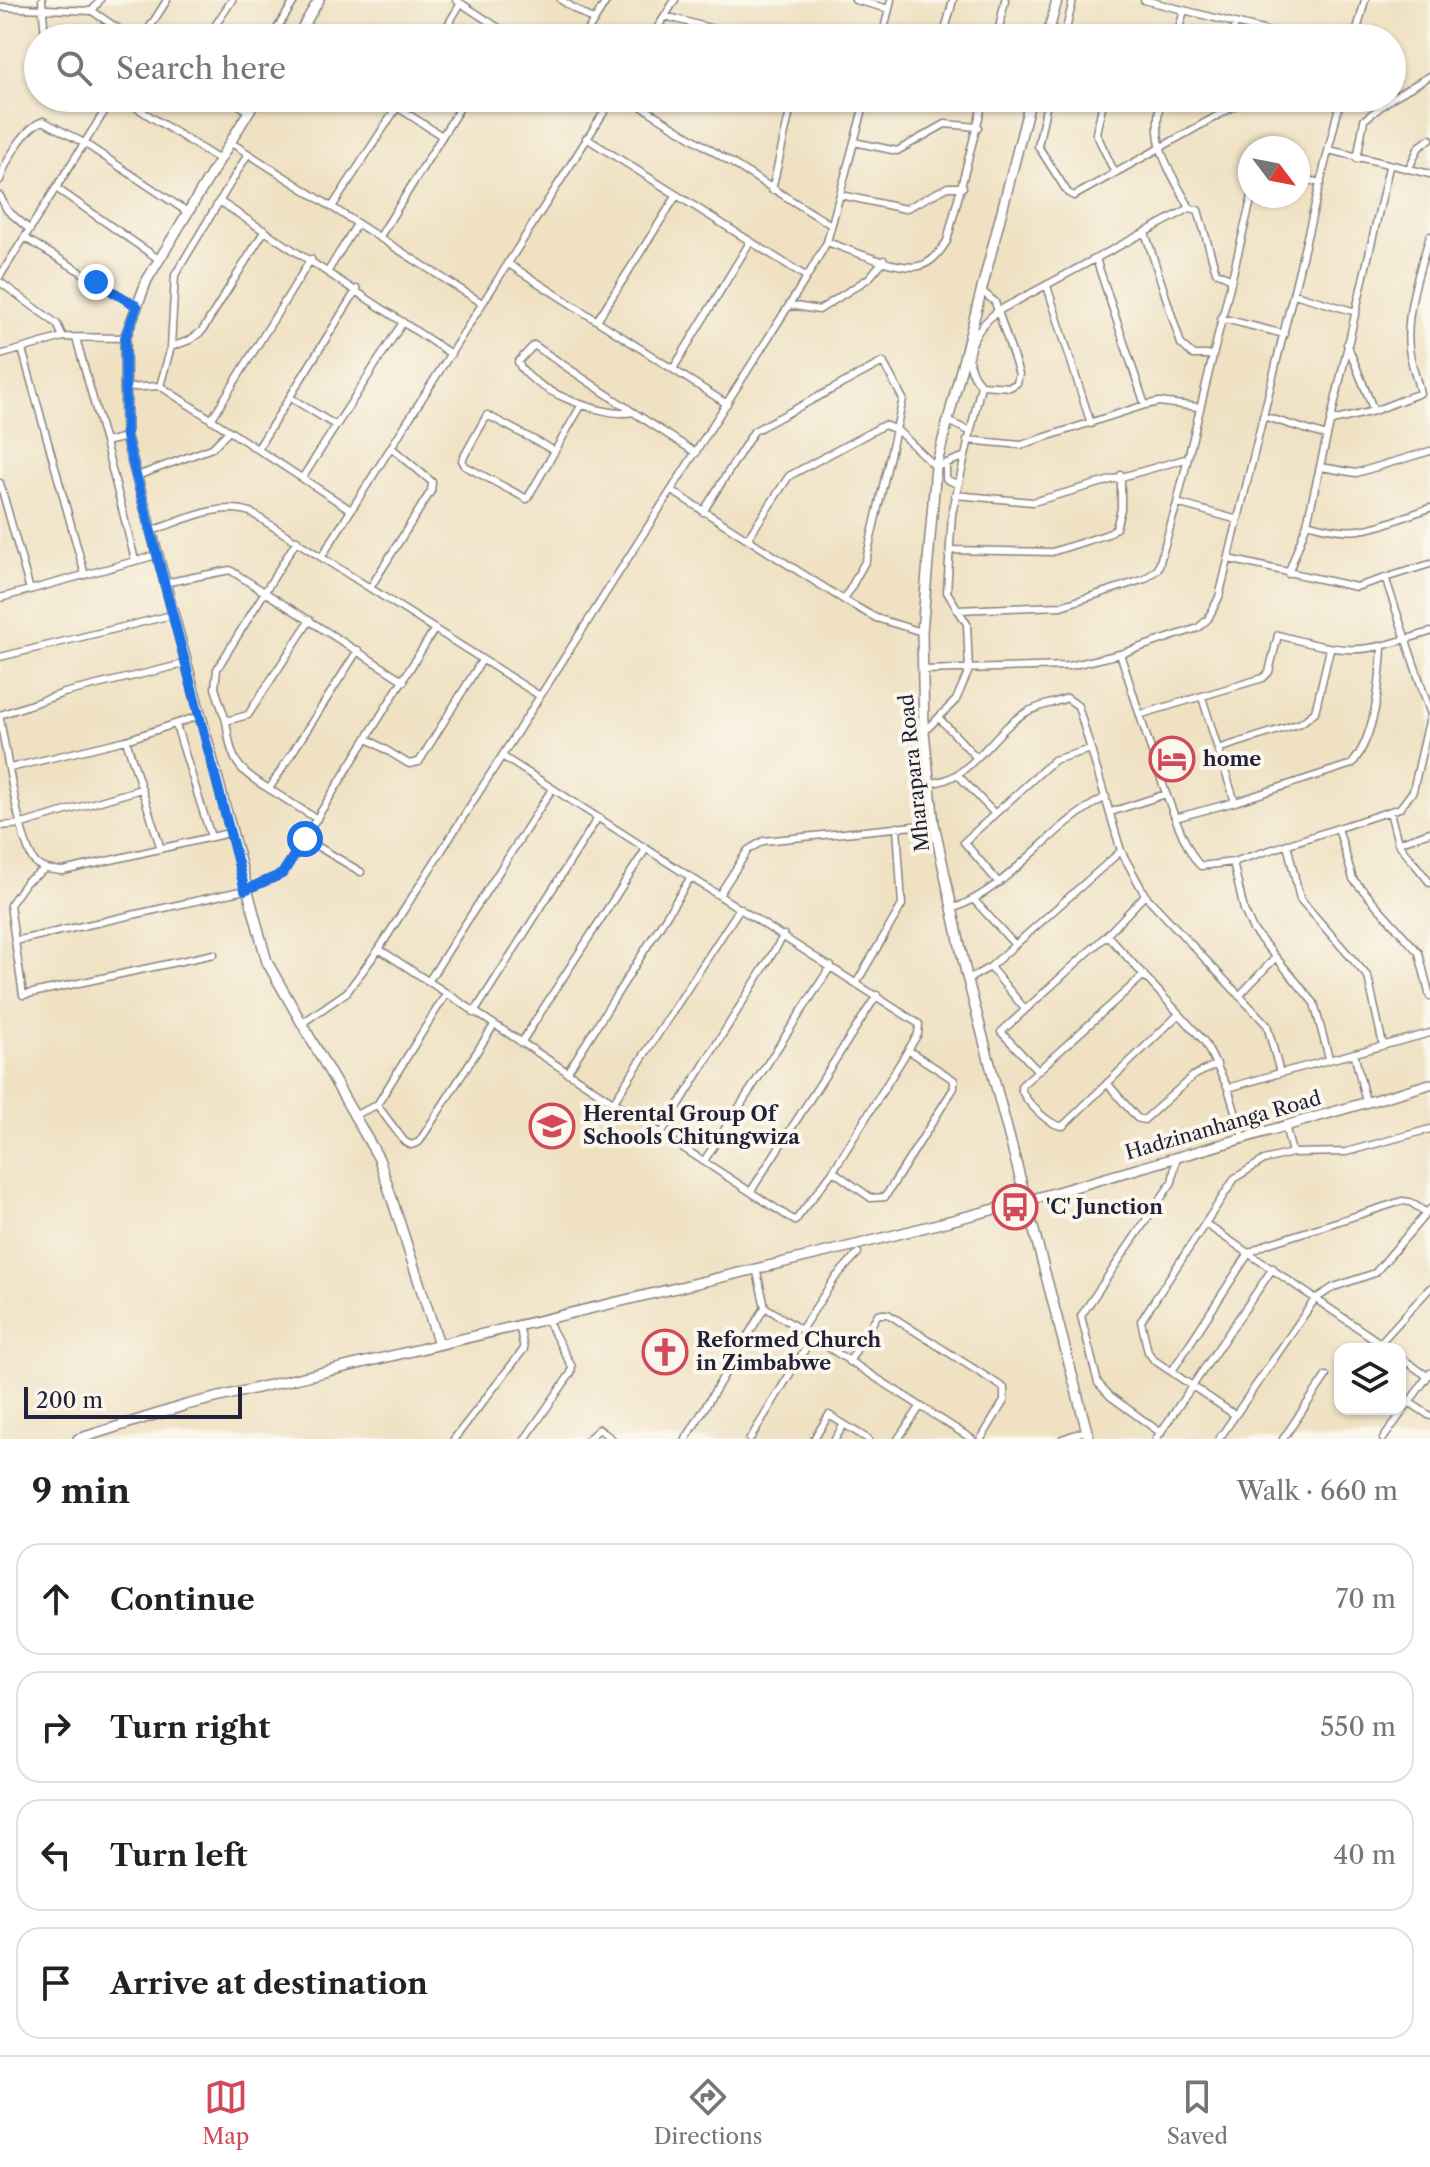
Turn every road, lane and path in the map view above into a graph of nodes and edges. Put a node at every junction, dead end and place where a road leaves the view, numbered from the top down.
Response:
1 (100, 0) edge
2 (167, 0) edge
3 (232, 0) edge
4 (295, 0) edge
5 (319, 0) edge
6 (561, 0) edge
7 (607, 0) edge
8 (675, 0) edge
9 (855, 0) edge
10 (891, 0) edge
11 (953, 0) edge
12 (1005, 0) edge
13 (1057, 0) edge
14 (1073, 0) edge
15 (1144, 0) edge
16 (1365, 0) edge
17 (459, 2) edge
18 (42, 3) edge
19 (0, 7) edge
20 (889, 9) junction
21 (92, 11) junction
22 (1184, 11) junction
23 (665, 16) junction
24 (594, 21) junction
25 (44, 24) edge
26 (111, 24) edge
27 (152, 24) edge
28 (216, 24) edge
29 (280, 24) edge
30 (304, 24) edge
31 (447, 24) edge
32 (489, 24) edge
33 (592, 24) edge
34 (660, 24) edge
35 (695, 24) edge
36 (885, 24) edge
37 (947, 24) edge
38 (1000, 24) edge
39 (1051, 24) edge
40 (1068, 24) edge
41 (1180, 24) edge
42 (1235, 24) edge
43 (1359, 24) edge
44 (1430, 76) edge
45 (1406, 90) edge
46 (104, 112) edge
47 (143, 112) edge
48 (248, 112) edge
49 (394, 112) edge
50 (405, 112) edge
51 (457, 112) edge
52 (602, 112) edge
53 (650, 112) edge
54 (789, 112) edge
55 (862, 112) edge
56 (981, 112) edge
57 (1028, 112) edge
58 (1045, 112) edge
59 (1101, 112) edge
60 (1159, 112) edge
61 (1224, 112) edge
62 (1338, 112) edge
63 (1374, 112) edge
64 (1221, 114) joint
65 (978, 127) junction
66 (442, 136) junction
67 (586, 138) junction
68 (1430, 139) edge
69 (230, 142) junction
70 (854, 142) junction
71 (84, 143) junction
72 (1158, 147) junction
73 (1329, 150) junction
74 (248, 154) junction
75 (218, 159) junction
76 (1357, 159) junction
77 (1389, 167) junction
78 (1409, 168) junction
79 (1114, 171) junction
80 (1430, 174) edge
81 (0, 180) edge
82 (1310, 181) edge
83 (1321, 183) junction
84 (963, 187) junction
85 (56, 188) junction
86 (772, 190) junction
87 (677, 195) junction
88 (841, 195) junction
89 (0, 196) edge
90 (219, 201) junction
91 (332, 207) junction
92 (1190, 208) junction
93 (1249, 208) edge
94 (186, 211) junction
95 (357, 224) junction
96 (831, 225) junction
97 (30, 230) junction
98 (265, 230) junction
99 (1145, 232) junction
100 (1430, 236) edge
101 (25, 238) junction
102 (379, 238) junction
103 (750, 242) junction
104 (827, 242) junction
105 (157, 258) junction
106 (311, 259) junction
107 (1096, 259) junction
108 (884, 260) junction
109 (507, 263) junction
110 (328, 271) junction
111 (0, 276) edge
112 (807, 277) junction
113 (1232, 279) junction
114 (0, 282) edge
115 (1047, 286) junction
116 (357, 289) junction
117 (983, 292) junction
118 (1294, 294) junction
119 (482, 303) junction
120 (789, 305) junction
121 (137, 306) junction
122 (998, 311) junction
123 (1356, 312) junction
124 (1221, 318) junction
125 (598, 319) junction
126 (403, 322) junction
127 (1284, 334) junction
128 (63, 337) junction
129 (76, 338) junction
130 (125, 338) junction
131 (1347, 343) junction
132 (171, 347) junction
133 (22, 349) junction
134 (451, 354) junction
135 (0, 355) edge
136 (1211, 355) junction
137 (673, 369) junction
138 (981, 385) junction
139 (160, 386) junction
140 (124, 388) junction
141 (1430, 391) edge
142 (1420, 393) junction
143 (291, 398) junction
144 (727, 404) junction
145 (1145, 405) junction
146 (581, 406) junction
147 (1198, 407) junction
148 (1374, 411) junction
149 (633, 412) junction
150 (1263, 416) junction
151 (211, 420) junction
152 (948, 421) junction
153 (1332, 421) junction
154 (1091, 424) junction
155 (335, 425) junction
156 (897, 430) junction
157 (229, 431) junction
158 (969, 431) junction
159 (1327, 436) junction
160 (126, 437) junction
161 (967, 440) junction
162 (105, 442) junction
163 (258, 448) junction
164 (392, 448) junction
165 (553, 450) junction
166 (1430, 451) edge
167 (696, 453) junction
168 (963, 457) junction
169 (1185, 459) junction
170 (941, 467) junction
171 (1321, 467) junction
172 (1121, 475) junction
173 (137, 476) junction
174 (303, 477) junction
175 (0, 483) edge
176 (957, 484) junction
177 (672, 491) junction
178 (955, 495) junction
179 (1177, 503) junction
180 (1430, 508) edge
181 (351, 510) junction
182 (703, 512) junction
183 (1238, 520) junction
184 (1307, 523) junction
185 (151, 531) junction
186 (748, 538) junction
187 (297, 540) junction
188 (950, 550) junction
189 (157, 555) junction
190 (322, 556) junction
191 (1229, 559) junction
192 (135, 560) junction
193 (1430, 564) edge
194 (1288, 574) junction
195 (85, 575) junction
196 (1386, 580) junction
197 (164, 583) junction
198 (370, 588) junction
199 (30, 590) junction
200 (264, 591) junction
201 (0, 598) edge
202 (844, 600) junction
203 (957, 610) junction
204 (172, 615) junction
205 (310, 620) junction
206 (434, 630) junction
207 (922, 632) junction
208 (1430, 632) edge
209 (1407, 639) junction
210 (1382, 648) junction
211 (1330, 649) junction
212 (358, 650) junction
213 (1120, 654) junction
214 (0, 657) edge
215 (482, 660) junction
216 (184, 664) junction
217 (922, 670) junction
218 (969, 670) junction
219 (404, 681) junction
220 (1427, 686) edge
221 (540, 696) junction
222 (1202, 697) junction
223 (1142, 714) junction
224 (1430, 715) edge
225 (199, 716) junction
226 (0, 717) edge
227 (939, 718) junction
228 (226, 721) junction
229 (176, 725) junction
230 (924, 732) junction
231 (368, 739) junction
232 (126, 740) junction
233 (1091, 749) junction
234 (1218, 749) junction
235 (502, 756) junction
236 (976, 757) junction
237 (10, 768) junction
238 (958, 775) junction
239 (929, 783) junction
240 (141, 789) junction
241 (269, 789) junction
242 (552, 789) junction
243 (1166, 794) junction
244 (1106, 797) junction
245 (1235, 802) junction
246 (1111, 812) junction
247 (1390, 812) junction
248 (994, 813) junction
249 (1175, 818) junction
250 (317, 819) junction
251 (597, 819) junction
252 (22, 824) junction
253 (934, 824) junction
254 (0, 826) edge
255 (897, 827) junction
256 (1338, 828) junction
257 (1430, 832) edge
258 (229, 833) junction
259 (211, 837) junction
260 (305, 839) junction
261 (1398, 843) junction
262 (1287, 844) junction
263 (160, 846) junction
264 (646, 849) junction
265 (1121, 851) junction
266 (1233, 862) junction
267 (45, 869) junction
268 (361, 872) dead end
269 (691, 877) junction
270 (999, 883) junction
271 (1430, 883) edge
272 (245, 890) junction
273 (719, 895) junction
274 (1145, 895) junction
275 (975, 901) junction
276 (740, 908) junction
277 (951, 909) junction
278 (784, 935) junction
279 (1107, 935) junction
280 (15, 941) junction
281 (1015, 945) junction
282 (379, 949) junction
283 (214, 954) dead end
284 (1275, 958) junction
285 (831, 966) junction
286 (990, 967) junction
287 (1144, 975) junction
288 (967, 980) junction
289 (428, 982) junction
290 (857, 982) junction
291 (446, 994) junction
292 (877, 995) junction
293 (1239, 996) junction
294 (1430, 997) edge
295 (1024, 1008) junction
296 (474, 1013) junction
297 (1179, 1014) junction
298 (300, 1025) junction
299 (494, 1025) junction
300 (1430, 1033) edge
301 (521, 1043) junction
302 (1383, 1045) junction
303 (908, 1050) junction
304 (1354, 1053) junction
305 (1329, 1058) junction
306 (1217, 1064) junction
307 (1038, 1071) junction
308 (567, 1073) junction
309 (1280, 1073) junction
310 (1107, 1083) junction
311 (1430, 1084) edge
312 (1228, 1088) junction
313 (1366, 1102) junction
314 (613, 1103) junction
315 (377, 1105) junction
316 (355, 1115) junction
317 (1285, 1125) junction
318 (1430, 1129) edge
319 (661, 1134) junction
320 (1243, 1138) junction
321 (1292, 1153) junction
322 (1177, 1156) junction
323 (704, 1161) junction
324 (833, 1171) junction
325 (751, 1191) junction
326 (1026, 1201) junction
327 (1428, 1211) edge
328 (1207, 1225) junction
329 (858, 1253) dead end
330 (1249, 1253) junction
331 (756, 1267) junction
332 (1273, 1268) junction
333 (1430, 1288) edge
334 (1315, 1299) junction
335 (765, 1307) junction
336 (546, 1318) junction
337 (519, 1324) junction
338 (801, 1330) junction
339 (812, 1338) junction
340 (1380, 1343) joint
341 (439, 1344) junction
342 (1406, 1361) edge
343 (849, 1362) junction
344 (1172, 1371) junction
345 (1429, 1374) edge
346 (1326, 1376) dead end
347 (1193, 1388) junction
348 (1409, 1402) junction
349 (920, 1407) junction
350 (1235, 1415) junction
351 (1430, 1416) edge
352 (844, 1424) junction
353 (1089, 1435) edge
354 (1158, 1436) edge
355 (78, 1439) edge
356 (454, 1439) edge
357 (525, 1439) edge
358 (588, 1439) edge
359 (612, 1439) edge
360 (686, 1439) edge
361 (750, 1439) edge
362 (814, 1439) edge
363 (835, 1439) edge
364 (868, 1439) edge
365 (898, 1439) edge
366 (972, 1439) edge
367 (981, 1439) edge
368 (1062, 1439) edge
369 (1219, 1439) edge
370 (1283, 1439) edge
371 (1383, 1439) edge

1 - 21 street
2 - 27 street
3 - 28 street
4 - 29 street
5 - 30 street
6 - 24 street
7 - 24 street
8 - 23 street
9 - 20 street
10 - 20 street
11 - 37 street
12 - 38 street
13 - 39 street
14 - 40 street
15 - 22 street
16 - 43 street
17 - 31 street
17 - 32 street
18 - 19 street
18 - 21 street
18 - 25 street
20 - 36 street
21 - 26 street
22 - 41 street
22 - 42 street
23 - 34 street
23 - 35 street
24 - 33 street
44 - 45 street
46 - 71 street
47 - 75 street
48 - 69 street
49 - 91 street
50 - 66 street
51 - 66 street
52 - 67 street
53 - 86 street
54 - 86 street
55 - 70 street
56 - 65 street
57 - 117 street, Mharapara Road
58 - 79 street
59 - 79 street
60 - 72 street
61 - 64 street
62 - 73 street
63 - 76 street
64 - 72 street
65 - 70 street
65 - 84 street
66 - 102 street
67 - 87 street
67 - 109 street
68 - 78 street
69 - 74 street
69 - 75 street
70 - 88 street
71 - 81 street
71 - 85 street
71 - 94 street
72 - 79 street
72 - 92 street
73 - 76 street
73 - 83 street
74 - 90 street
74 - 91 street
75 - 94 street
76 - 77 street
77 - 78 street
77 - 123 street
78 - 80 street
82 - 83 street
83 - 118 street
84 - 88 street
84 - 108 street
85 - 97 street
85 - 105 street
86 - 96 street
87 - 103 street
87 - 125 street
88 - 96 street
89 - 97 street
90 - 98 street
90 - 132 street
91 - 95 street
92 - 99 street
92 - 113 street
93 - 113 street
94 - 105 street
95 - 102 street
95 - 110 street
96 - 104 street
97 - 101 street
98 - 106 street
98 - 132 street
99 - 107 street
99 - 136 street
100 - 142 street
101 - 111 street
101 - 121 street
102 - 119 street
103 - 112 street
103 - 137 street
104 - 108 street
104 - 112 street
105 - 121 street
106 - 110 street
106 - 151 street
107 - 115 street
107 - 145 street
108 - 120 street
109 - 119 street
109 - 125 street
110 - 116 street
112 - 120 street
113 - 124 street
114 - 128 street
115 - 122 street
115 - 154 street
116 - 126 street
116 - 143 street
117 - 122 street
117 - 152 street, Mharapara Road
118 - 123 street
118 - 127 street
119 - 134 street
120 - 144 street
121 - 130 street
122 - 138 street
122 - 138 street
123 - 131 street
124 - 127 street
124 - 136 street
125 - 137 street
126 - 134 street
126 - 155 street
127 - 150 street
128 - 129 street
128 - 133 street
129 - 130 street
129 - 162 street
130 - 140 street
131 - 148 street
131 - 153 street
132 - 139 street
133 - 135 street
133 - 195 street
134 - 164 street
136 - 147 street
137 - 144 street
138 - 158 street
139 - 140 street
139 - 151 street
140 - 160 street
141 - 142 street
142 - 148 street
143 - 155 street
143 - 163 street
144 - 167 street
145 - 147 street
145 - 154 street
146 - 149 street
146 - 149 street
146 - 165 street
147 - 169 street
148 - 153 street
149 - 167 street
150 - 159 street
150 - 183 street
151 - 157 street
152 - 158 street
152 - 170 street, Mharapara Road
153 - 159 street
154 - 161 street
155 - 174 street
156 - 170 street
156 - 182 street
156 - 186 street
156 - 202 street
157 - 163 street
157 - 173 street
158 - 161 street
159 - 171 street
160 - 162 street
160 - 173 street
161 - 168 street
162 - 192 street
163 - 174 street
164 - 181 street
164 - 198 street
165 - 165 street
166 - 171 street
167 - 177 street
168 - 170 street
168 - 176 street
169 - 172 street
169 - 179 street
170 - 176 street
170 - 207 street, Mharapara Road
171 - 184 street
172 - 178 street
172 - 188 street
173 - 185 street
174 - 181 street
175 - 199 street
176 - 178 street
177 - 182 street
177 - 221 street
178 - 188 street
179 - 183 street
179 - 203 street
180 - 184 street
181 - 190 street
182 - 186 street
183 - 191 street
184 - 194 street
185 - 187 street
185 - 189 street
186 - 202 street
187 - 190 street
187 - 200 street
188 - 203 street
189 - 192 street
189 - 197 street
190 - 198 street
191 - 194 street
191 - 213 street
192 - 195 street
193 - 196 street
194 - 196 street
195 - 199 street
196 - 209 street
197 - 200 street
197 - 204 street
198 - 206 street
199 - 201 street
200 - 205 street
200 - 228 street
202 - 207 street
203 - 218 street
204 - 214 street
204 - 216 street
205 - 212 street
205 - 228 street
206 - 215 street
206 - 219 street
207 - 217 street, Mharapara Road
208 - 209 street
209 - 210 street
209 - 220 street
210 - 211 street
210 - 245 street
211 - 222 street
211 - 234 street
212 - 219 street
212 - 241 street
213 - 218 street
213 - 223 street
215 - 221 street
215 - 231 street
216 - 225 street
216 - 226 street
217 - 218 street
217 - 230 street, Mharapara Road
218 - 227 street
219 - 231 street
220 - 224 street
221 - 235 street
222 - 223 street
222 - 234 street
223 - 243 street
224 - 247 street
225 - 229 street
225 - 258 street
226 - 237 street
227 - 230 street
227 - 236 street
228 - 241 street
229 - 232 street
229 - 259 street
230 - 239 street, Mharapara Road
231 - 250 street
232 - 237 street
232 - 240 street
233 - 236 street
233 - 244 street
233 - 248 street
234 - 245 street
235 - 242 street
235 - 282 street
236 - 238 street
237 - 252 street
238 - 239 street
238 - 248 street
239 - 253 street, Mharapara Road
240 - 252 street
240 - 263 street
241 - 250 street
242 - 251 street
242 - 289 street
243 - 246 street
243 - 249 street
244 - 246 street
244 - 270 street
245 - 249 street
246 - 265 street
247 - 256 street
247 - 261 street
248 - 270 street
249 - 266 street
250 - 260 street
251 - 264 street
251 - 296 street
252 - 254 street
252 - 267 street
253 - 255 street
253 - 277 street, Mharapara Road
255 - 273 street
255 - 290 street
256 - 262 street
256 - 294 street
257 - 261 street
258 - 259 street
258 - 272 street
259 - 263 street
260 - 268 street
260 - 272 street
261 - 271 street
262 - 266 street
262 - 302 street
263 - 267 street
264 - 269 street
264 - 301 street
265 - 274 street
265 - 281 street
266 - 284 street
267 - 280 street
269 - 273 street
269 - 308 street
270 - 275 street
272 - 280 street
272 - 298 street
273 - 276 street
274 - 279 street
274 - 293 street
275 - 277 street
275 - 281 street
276 - 278 street
276 - 314 street
277 - 288 street, Mharapara Road
278 - 285 street
278 - 319 street
279 - 287 street
279 - 295 street
280 - 283 street
281 - 286 street
282 - 289 street
282 - 298 street
284 - 293 street
284 - 305 street
285 - 290 street
285 - 323 street
286 - 288 street
286 - 295 street
287 - 297 street
287 - 307 street
288 - 326 street, Mharapara Road
289 - 291 street
290 - 292 street
291 - 296 street
291 - 315 street
292 - 303 street
292 - 325 street
293 - 309 street
295 - 307 street
296 - 299 street
297 - 306 street
297 - 310 street
298 - 316 street
299 - 301 street
299 - 315 street
300 - 302 street
301 - 308 street
302 - 304 street
303 - 324 street
303 - 324 street
304 - 305 street
304 - 313 street
305 - 309 street
306 - 310 street
306 - 312 street
307 - 310 street
308 - 314 street
309 - 312 street
311 - 313 street, Hadzinanhanga Road
312 - 320 street
313 - 317 street, Hadzinanhanga Road
314 - 319 street
315 - 316 street
316 - 341 street
317 - 320 street, Hadzinanhanga Road
317 - 321 street
318 - 321 street
319 - 323 street
320 - 322 street, Hadzinanhanga Road
321 - 328 street
322 - 326 street, Hadzinanhanga Road
322 - 354 street
323 - 325 street
324 - 325 street
326 - 331 street, Hadzinanhanga Road
326 - 353 street, Mharapara Road
327 - 330 street
327 - 334 street
328 - 330 street
328 - 344 street
329 - 338 street
330 - 332 street
330 - 344 street
331 - 335 street
331 - 336 street, Hadzinanhanga Road
332 - 334 street
332 - 347 street
333 - 340 street
334 - 340 street
334 - 350 street
335 - 338 street
335 - 360 street
336 - 337 street, Hadzinanhanga Road
336 - 357 street
337 - 341 street, Hadzinanhanga Road
337 - 356 street
338 - 339 street
339 - 343 street
339 - 361 street
341 - 355 street, Hadzinanhanga Road
342 - 345 street
343 - 349 street
343 - 367 street
344 - 347 street
345 - 348 street
346 - 370 street
347 - 350 street
347 - 354 street
348 - 351 street
348 - 371 street
349 - 365 street
349 - 366 street
350 - 369 street
352 - 362 street
352 - 363 street
352 - 364 street
353 - 368 street
358 - 359 street

